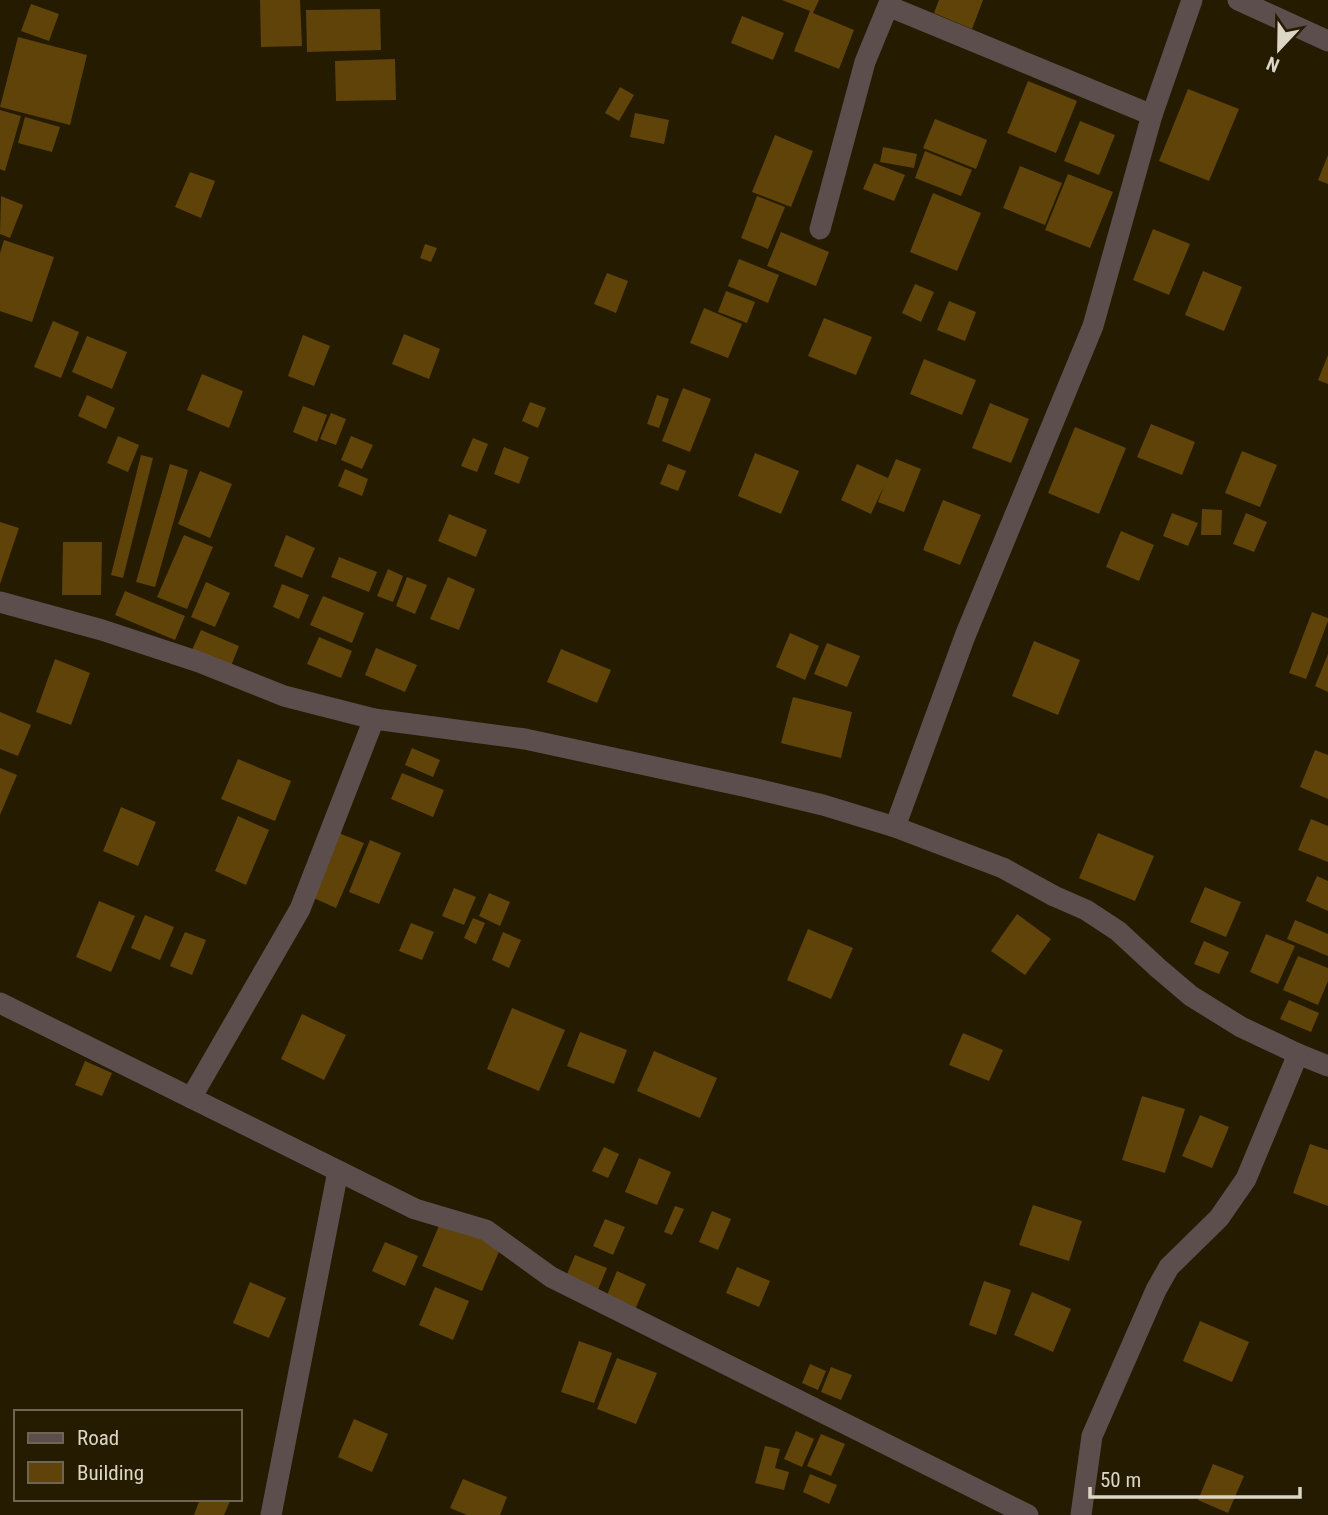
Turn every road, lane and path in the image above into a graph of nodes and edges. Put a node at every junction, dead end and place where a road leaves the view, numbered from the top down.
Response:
1 (1192, 0) edge
2 (1238, 0) edge
3 (1328, 41) edge
4 (1152, 114) junction
5 (820, 229) dead end
6 (0, 602) edge
7 (374, 719) junction
8 (895, 827) junction
9 (0, 1003) edge
10 (1298, 1054) junction
11 (1328, 1066) edge
12 (191, 1098) junction
13 (338, 1171) junction
14 (271, 1515) edge
15 (1028, 1515) edge
16 (1081, 1515) edge

1 - 4 street
2 - 3 street
4 - 5 street
4 - 8 street
6 - 7 street
7 - 8 street
7 - 12 street
8 - 10 street
9 - 12 street
10 - 11 street
10 - 16 street
12 - 13 street
13 - 14 street
13 - 15 street

